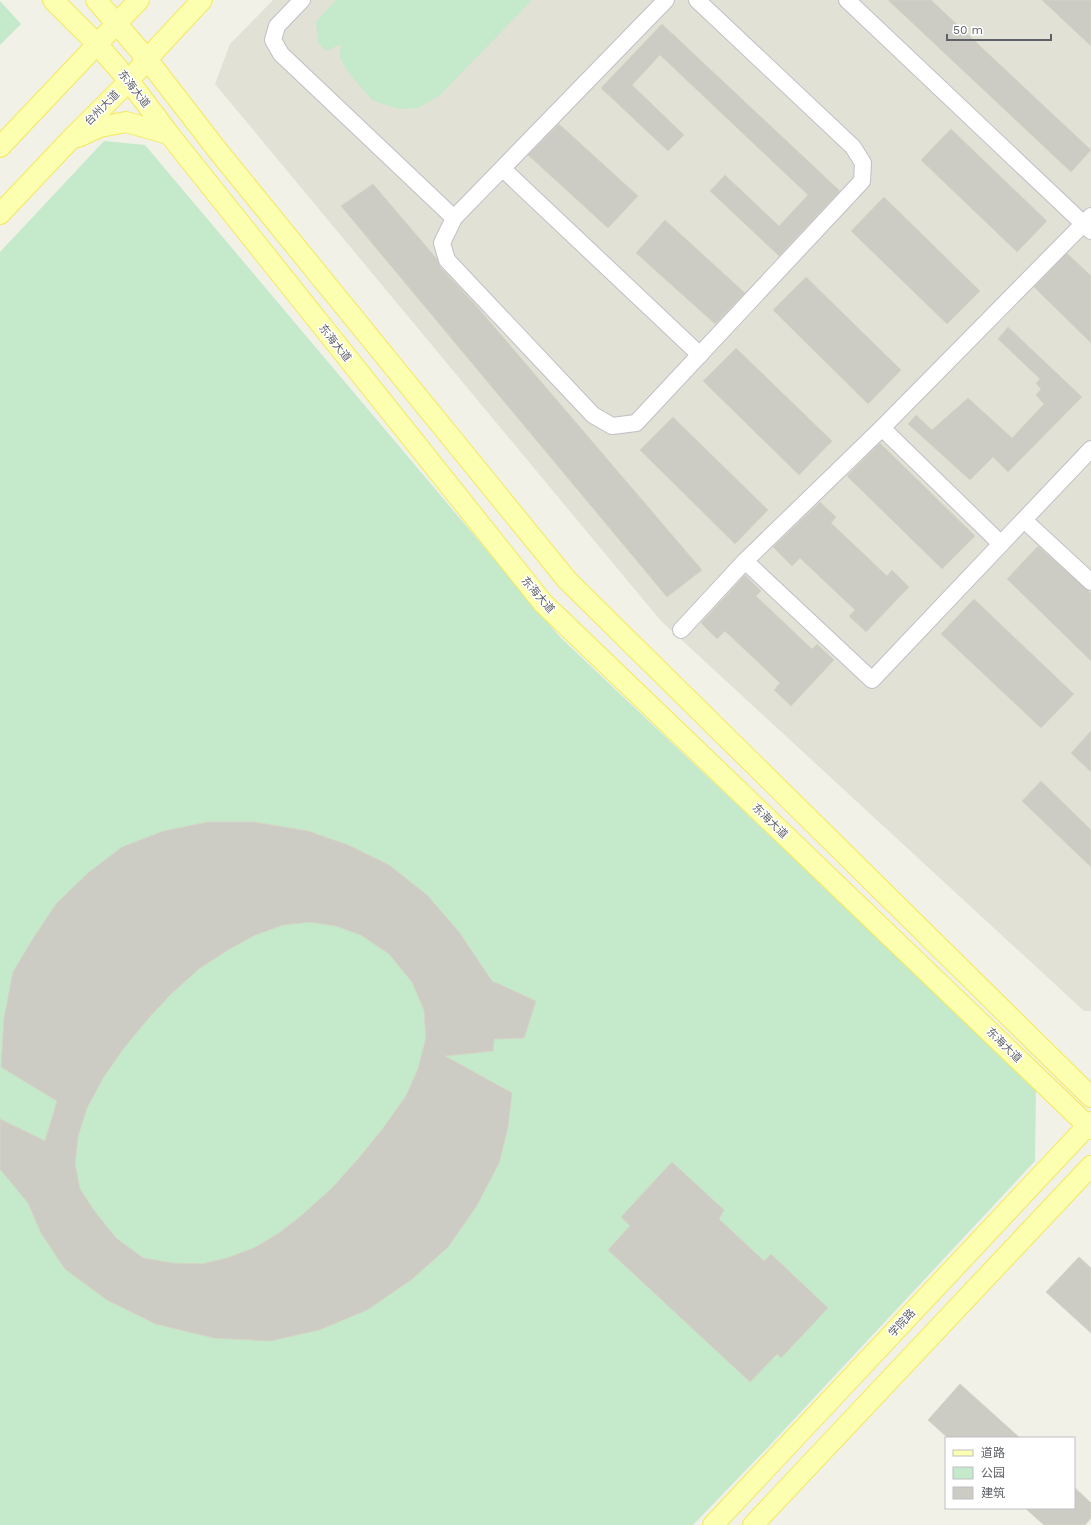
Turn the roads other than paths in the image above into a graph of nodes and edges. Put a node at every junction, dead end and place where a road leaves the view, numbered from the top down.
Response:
1 (53, 0) edge
2 (96, 0) edge
3 (139, 0) edge
4 (202, 0) edge
5 (302, 0) edge
6 (666, 0) edge
7 (697, 0) edge
8 (846, 0) edge
9 (116, 24) junction
10 (97, 44) junction
11 (147, 59) junction
12 (129, 81) junction
13 (169, 134) junction
14 (69, 141) junction
15 (0, 147) edge
16 (503, 169) junction
17 (0, 214) edge
18 (454, 218) junction
19 (1088, 224) edge
20 (700, 355) junction
21 (882, 428) junction
22 (1091, 449) edge
23 (1024, 520) junction
24 (1001, 544) junction
25 (745, 561) junction
26 (1091, 582) edge
27 (681, 630) dead end
28 (1091, 1097) edge
29 (1090, 1125) edge
30 (1091, 1166) edge
31 (713, 1525) edge
32 (753, 1525) edge

1 - 10 main road, 东海大道
2 - 9 main road
3 - 9 main road
4 - 11 main road, 台州大道
5 - 18 lane
6 - 16 lane
7 - 20 lane
8 - 19 lane
9 - 10 main road
9 - 11 main road
10 - 12 main road, 东海大道
10 - 15 main road
11 - 12 main road, 台州大道
11 - 28 main road
12 - 13 main road, 东海大道
12 - 14 main road, 台州大道
13 - 14 main road
13 - 29 main road, 东海大道
14 - 17 main road, 台州大道
16 - 18 lane
16 - 20 lane
18 - 20 lane
19 - 21 lane
21 - 24 lane
21 - 25 lane
22 - 23 lane
23 - 24 lane
23 - 26 lane
24 - 25 lane
25 - 27 lane
29 - 31 main road, 学院路
30 - 32 main road

